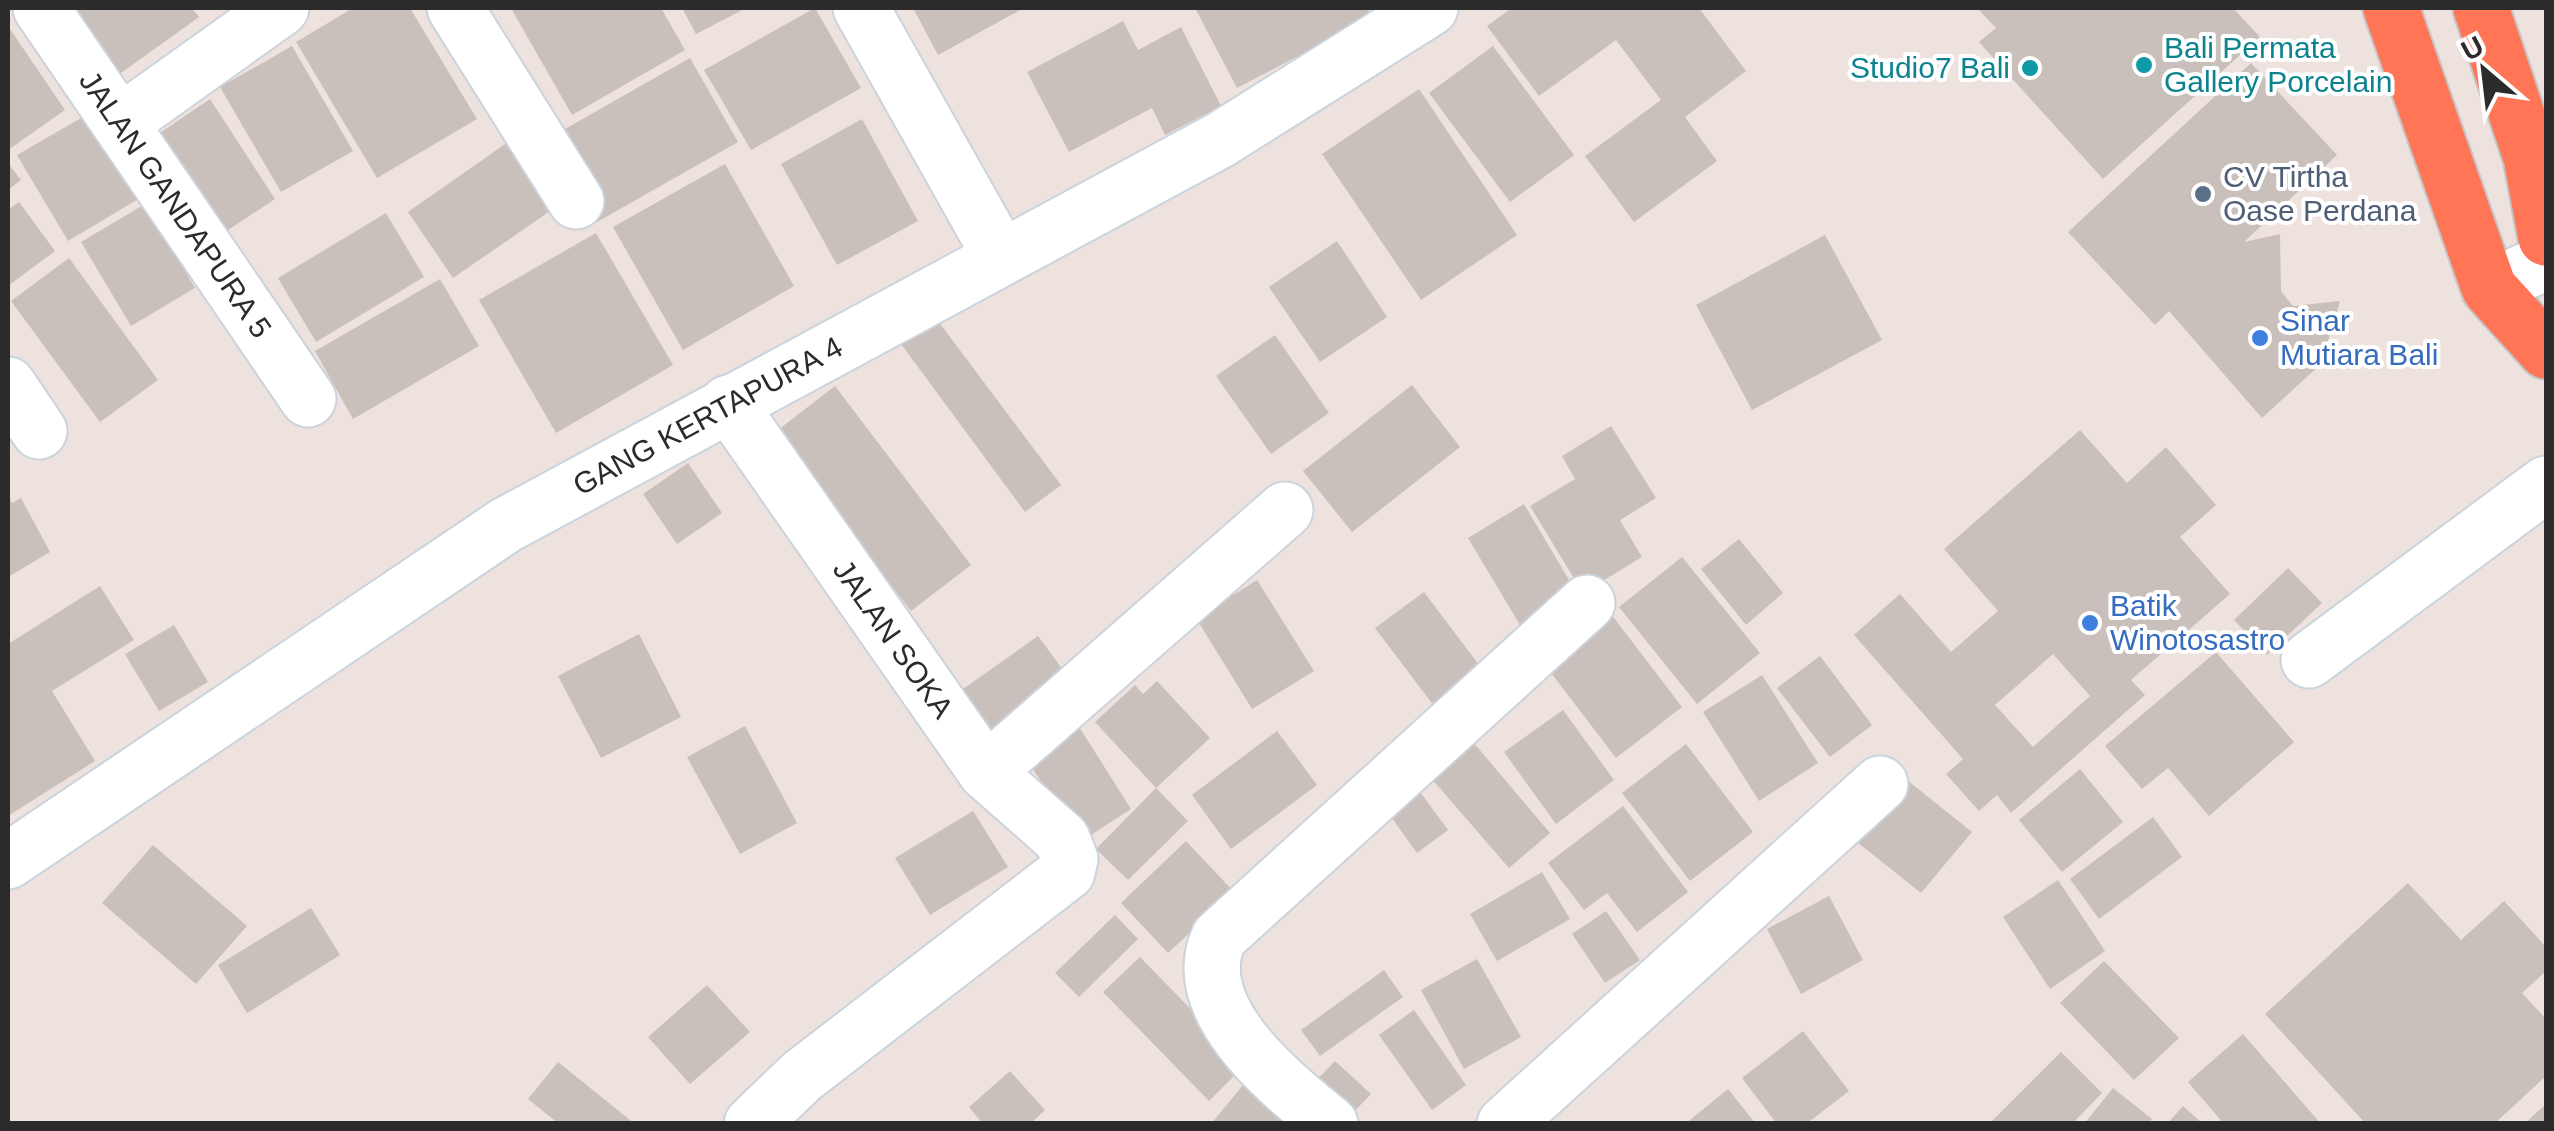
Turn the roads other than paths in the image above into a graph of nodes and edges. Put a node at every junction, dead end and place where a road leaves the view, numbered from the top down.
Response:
1 (41, 8) edge
2 (280, 8) edge
3 (455, 8) edge
4 (861, 8) edge
5 (2390, 8) edge
6 (2481, 8) edge
7 (1425, 9) edge
8 (120, 122) junction
9 (576, 201) dead end
10 (2546, 238) edge
11 (1001, 257) junction
12 (2546, 262) edge
13 (2489, 288) junction
14 (2546, 348) edge
15 (8, 385) edge
16 (308, 399) dead end
17 (728, 403) junction
18 (39, 431) dead end
19 (2546, 484) edge
20 (1286, 510) dead end
21 (1587, 603) dead end
22 (2309, 660) dead end
23 (986, 772) junction
24 (1880, 784) dead end
25 (8, 862) edge
26 (752, 1124) edge
27 (1330, 1124) edge
28 (1506, 1124) edge

1 - 8 street, JALAN GANDAPURA 5
2 - 8 street
3 - 9 street
4 - 11 street
5 - 13 highway
6 - 10 highway
7 - 11 street, GANG KERTAPURA 4
8 - 16 street, JALAN GANDAPURA 5
11 - 17 street, GANG KERTAPURA 4
12 - 13 street
13 - 14 highway
15 - 18 street
17 - 23 street, JALAN SOKA
17 - 25 street, GANG KERTAPURA 4
19 - 22 street
20 - 23 street
21 - 27 street
23 - 26 street, JALAN SOKA
24 - 28 street

